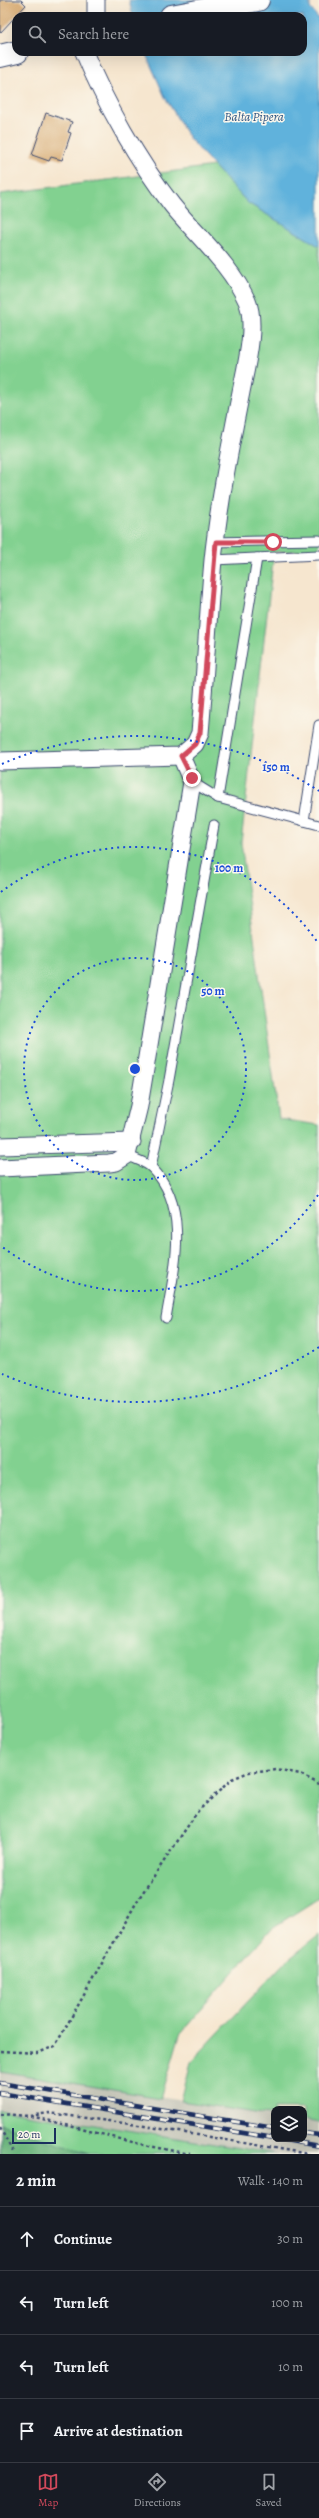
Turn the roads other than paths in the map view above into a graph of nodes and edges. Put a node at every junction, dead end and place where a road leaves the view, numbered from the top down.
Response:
1 (96, 0) edge
2 (258, 0) edge
3 (96, 12) edge
4 (193, 12) edge
5 (12, 53) edge
6 (0, 56) edge
7 (86, 56) edge
8 (319, 540) edge
9 (216, 542) junction
10 (319, 555) edge
11 (257, 558) junction
12 (213, 560) junction
13 (319, 725) edge
14 (181, 756) junction
15 (0, 761) edge
16 (192, 782) junction
17 (218, 798) junction
18 (304, 821) junction
19 (214, 825) dead end
20 (319, 826) edge
21 (0, 1146) edge
22 (129, 1148) junction
23 (151, 1167) junction
24 (0, 1168) edge
25 (166, 1318) dead end

1 - 3 street
2 - 4 street
5 - 6 street
7 - 9 street
8 - 9 lane
9 - 12 street
10 - 11 lane
11 - 12 lane
11 - 17 lane
12 - 14 street
13 - 18 lane
14 - 15 street
14 - 16 street
16 - 17 lane
16 - 22 street
17 - 18 lane
18 - 20 lane
19 - 23 lane
21 - 22 street
22 - 23 lane
22 - 24 street
23 - 25 lane

